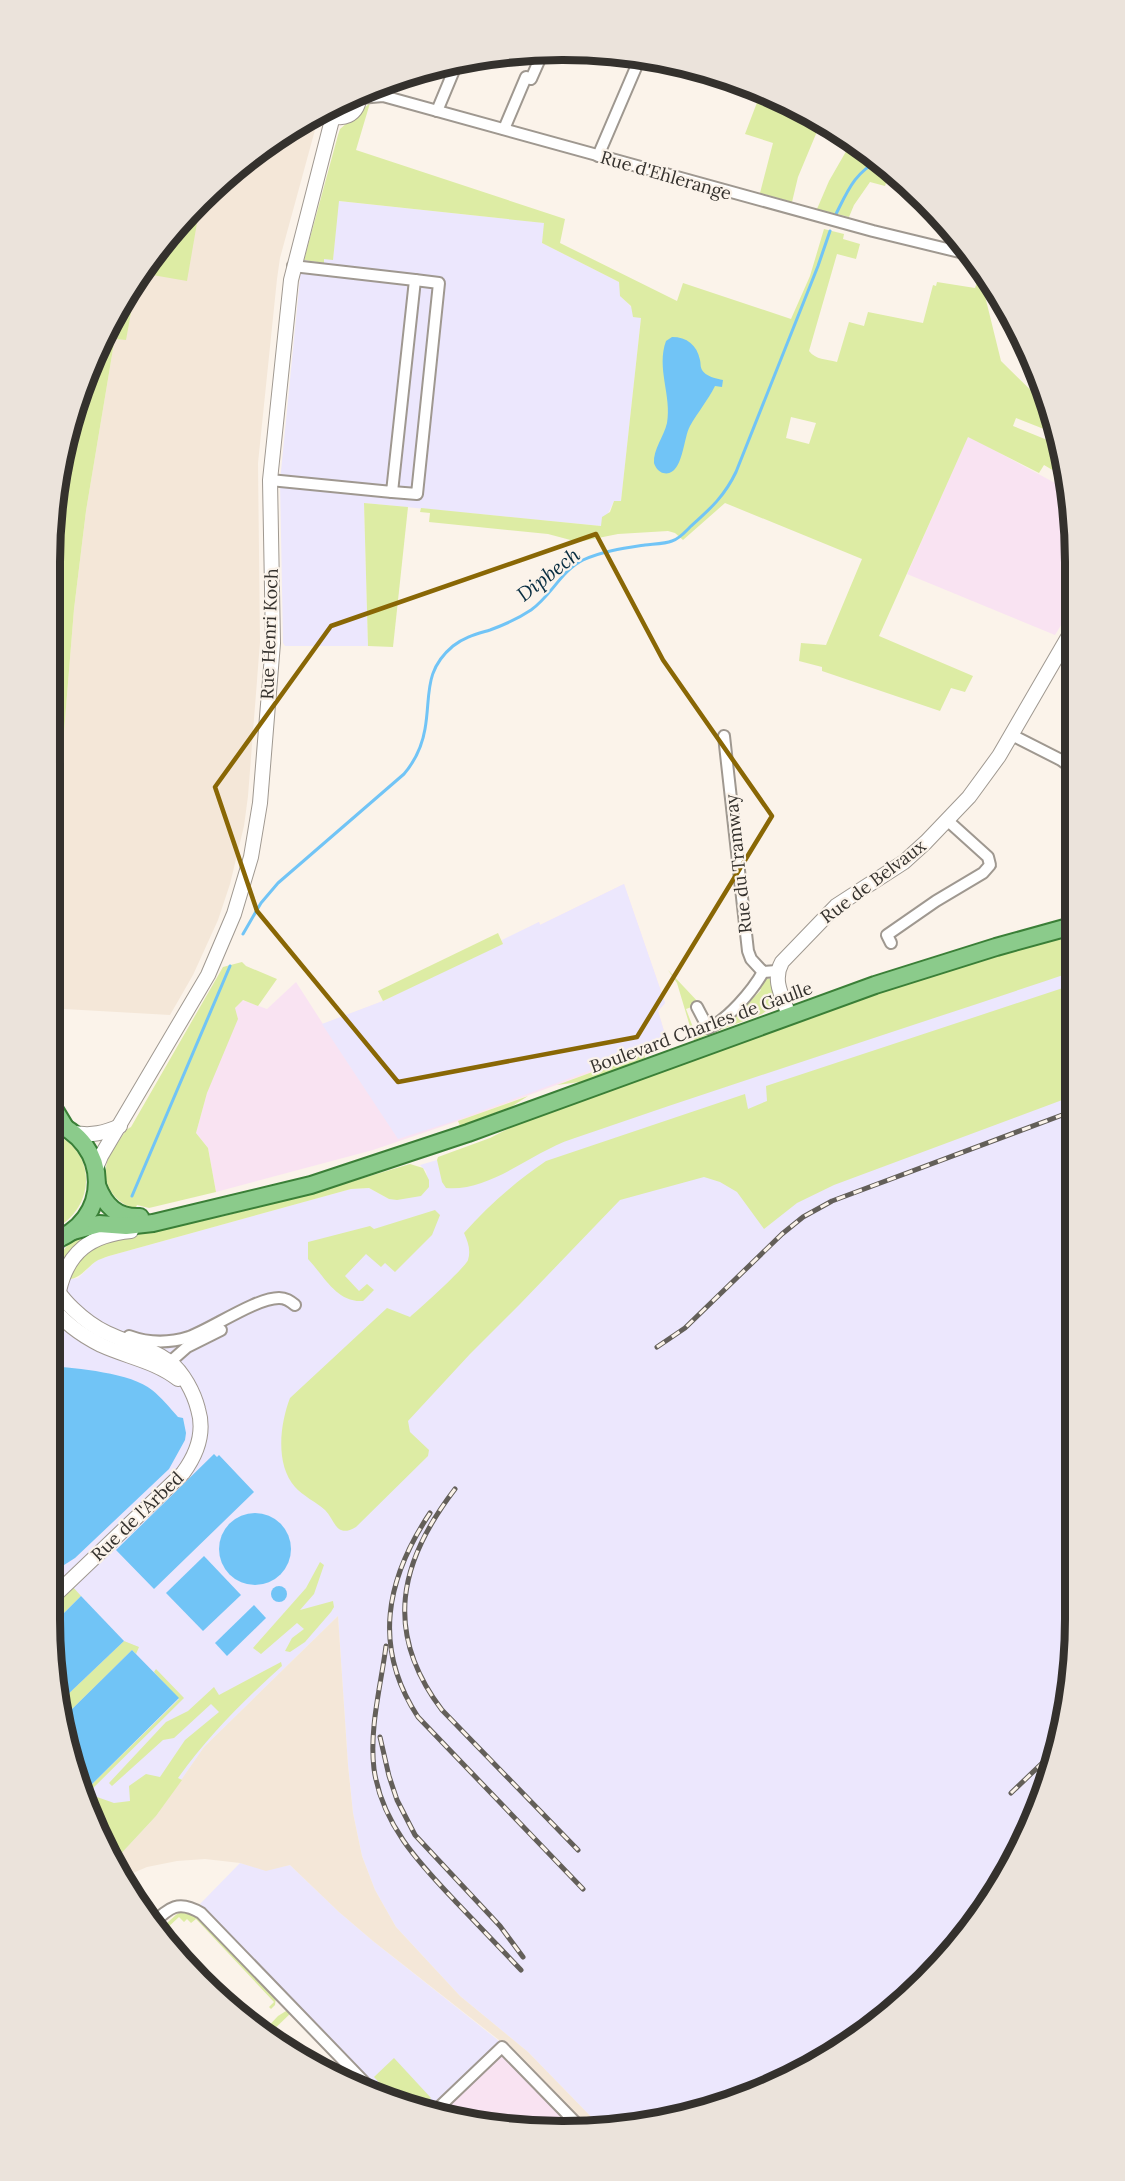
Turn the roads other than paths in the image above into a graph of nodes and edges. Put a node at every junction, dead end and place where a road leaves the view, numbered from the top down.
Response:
1 (539, 61) edge
2 (636, 65) edge
3 (453, 72) edge
4 (384, 93) edge
5 (376, 96) edge
6 (383, 96) junction
7 (359, 103) edge
8 (436, 111) junction
9 (334, 115) edge
10 (328, 118) edge
11 (504, 129) junction
12 (598, 156) junction
13 (956, 251) edge
14 (293, 266) junction
15 (415, 280) junction
16 (270, 480) junction
17 (392, 492) junction
18 (1065, 642) edge
19 (1012, 735) junction
20 (724, 736) dead end
21 (1065, 763) edge
22 (947, 820) junction
23 (1065, 928) edge
24 (891, 943) dead end
25 (770, 971) junction
26 (697, 1007) dead end
27 (789, 1015) junction
28 (120, 1126) junction
29 (63, 1127) edge
30 (96, 1168) junction
31 (345, 1172) junction
32 (97, 1185) junction
33 (198, 1214) junction
34 (61, 1238) edge
35 (60, 1288) edge
36 (60, 1292) edge
37 (266, 1301) junction
38 (296, 1305) dead end
39 (60, 1315) edge
40 (89, 1330) junction
41 (170, 1362) junction
42 (188, 1386) junction
43 (60, 1589) edge
44 (159, 1917) edge
45 (363, 2080) edge
46 (440, 2106) edge
47 (574, 2121) edge

1 - 11 street
2 - 12 street
3 - 8 street
4 - 6 street
5 - 6 street, Rue d'Ehlerange
6 - 8 street, Rue d'Ehlerange
7 - 9 street
8 - 11 street, Rue d'Ehlerange
10 - 14 street, Rue Henri Koch
11 - 12 street, Rue d'Ehlerange
12 - 13 street, Rue d'Ehlerange
14 - 15 street
14 - 16 street, Rue Henri Koch
15 - 17 street
15 - 17 street
16 - 17 street
16 - 28 street, Rue Henri Koch
18 - 19 street, Rue de Belvaux
19 - 21 street
19 - 22 street, Rue de Belvaux
20 - 25 street, Rue du Tramway
22 - 24 street
22 - 25 street, Rue de Belvaux
23 - 27 main road, Boulevard Charles de Gaulle
25 - 26 street
25 - 27 street
27 - 31 main road, Boulevard Charles de Gaulle
28 - 29 street
28 - 30 street, Rue Henri Koch
29 - 30 main road
30 - 32 main road
31 - 32 main road, Boulevard Charles de Gaulle
31 - 33 main road, Boulevard Charles de Gaulle
32 - 34 main road
33 - 34 main road, Boulevard Charles de Gaulle
33 - 35 street, Boulevard Charles de Gaulle
36 - 40 street, Rue de l'Arbed
37 - 38 street
37 - 40 street
37 - 41 street
39 - 40 street, Rue de l'Arbed
40 - 41 street, Rue de l'Arbed
40 - 42 street, Rue de l'Arbed
41 - 42 street, Rue de l'Arbed
42 - 43 street, Rue de l'Arbed
44 - 45 street
46 - 47 street

